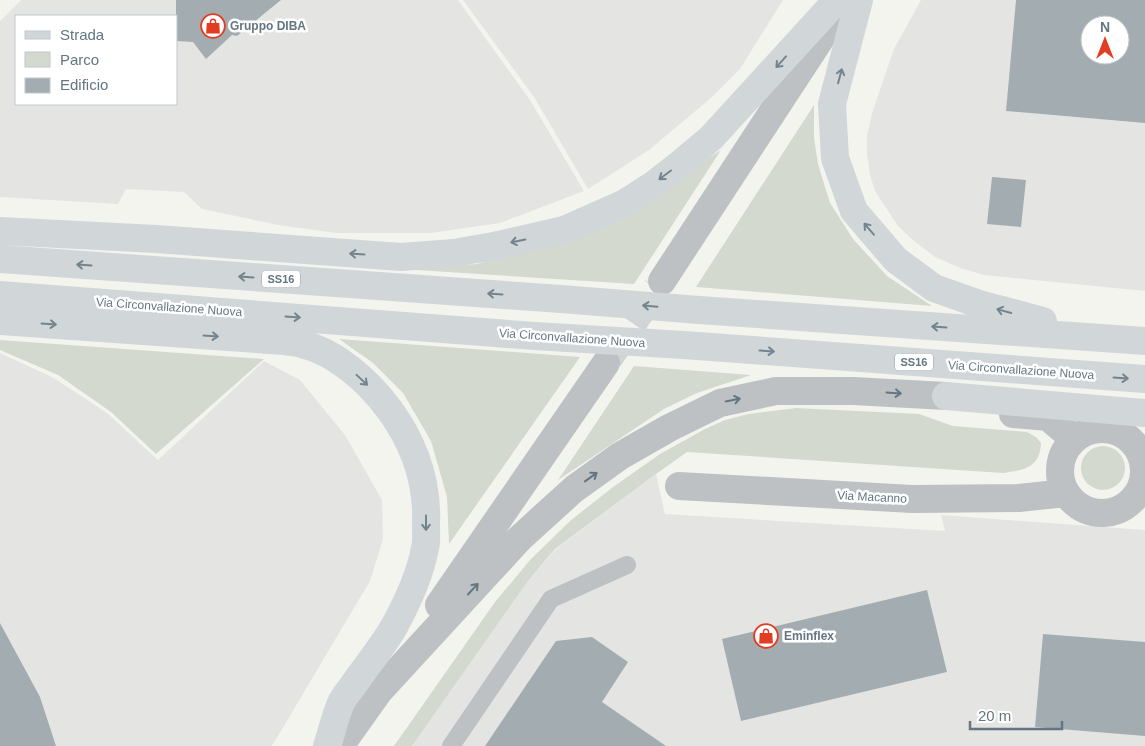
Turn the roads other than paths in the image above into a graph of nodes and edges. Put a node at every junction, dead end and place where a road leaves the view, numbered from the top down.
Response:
1 (837, 0) edge
2 (846, 0) edge
3 (859, 0) edge
4 (0, 231) edge
5 (0, 259) edge
6 (662, 281) tunnel mouth
7 (0, 295) edge
8 (0, 321) edge
9 (1102, 338) junction
10 (1145, 341) edge
11 (606, 363) tunnel mouth
12 (1145, 379) edge
13 (946, 396) junction
14 (1145, 413) edge
15 (1074, 439) junction
16 (1140, 439) edge
17 (679, 486) dead end
18 (1143, 486) edge
19 (1066, 493) junction
20 (626, 566) dead end
21 (381, 689) junction
22 (327, 746) edge
23 (340, 746) edge
24 (452, 746) edge

1 -> 4 main road
2 - 6 street
9 -> 3 main road
9 -> 5 main road, SS16
7 -> 12 main road, Via Circonvallazione Nuova / SS16
8 -> 22 main road
9 - 10 main road, SS16
11 - 21 street
13 - 14 main road
13 - 15 street
21 -> 13 street
15 - 16 street
15 - 19 street
16 - 18 street
17 - 19 street, Via Macanno
18 - 19 street
20 - 24 lane
21 - 23 street

